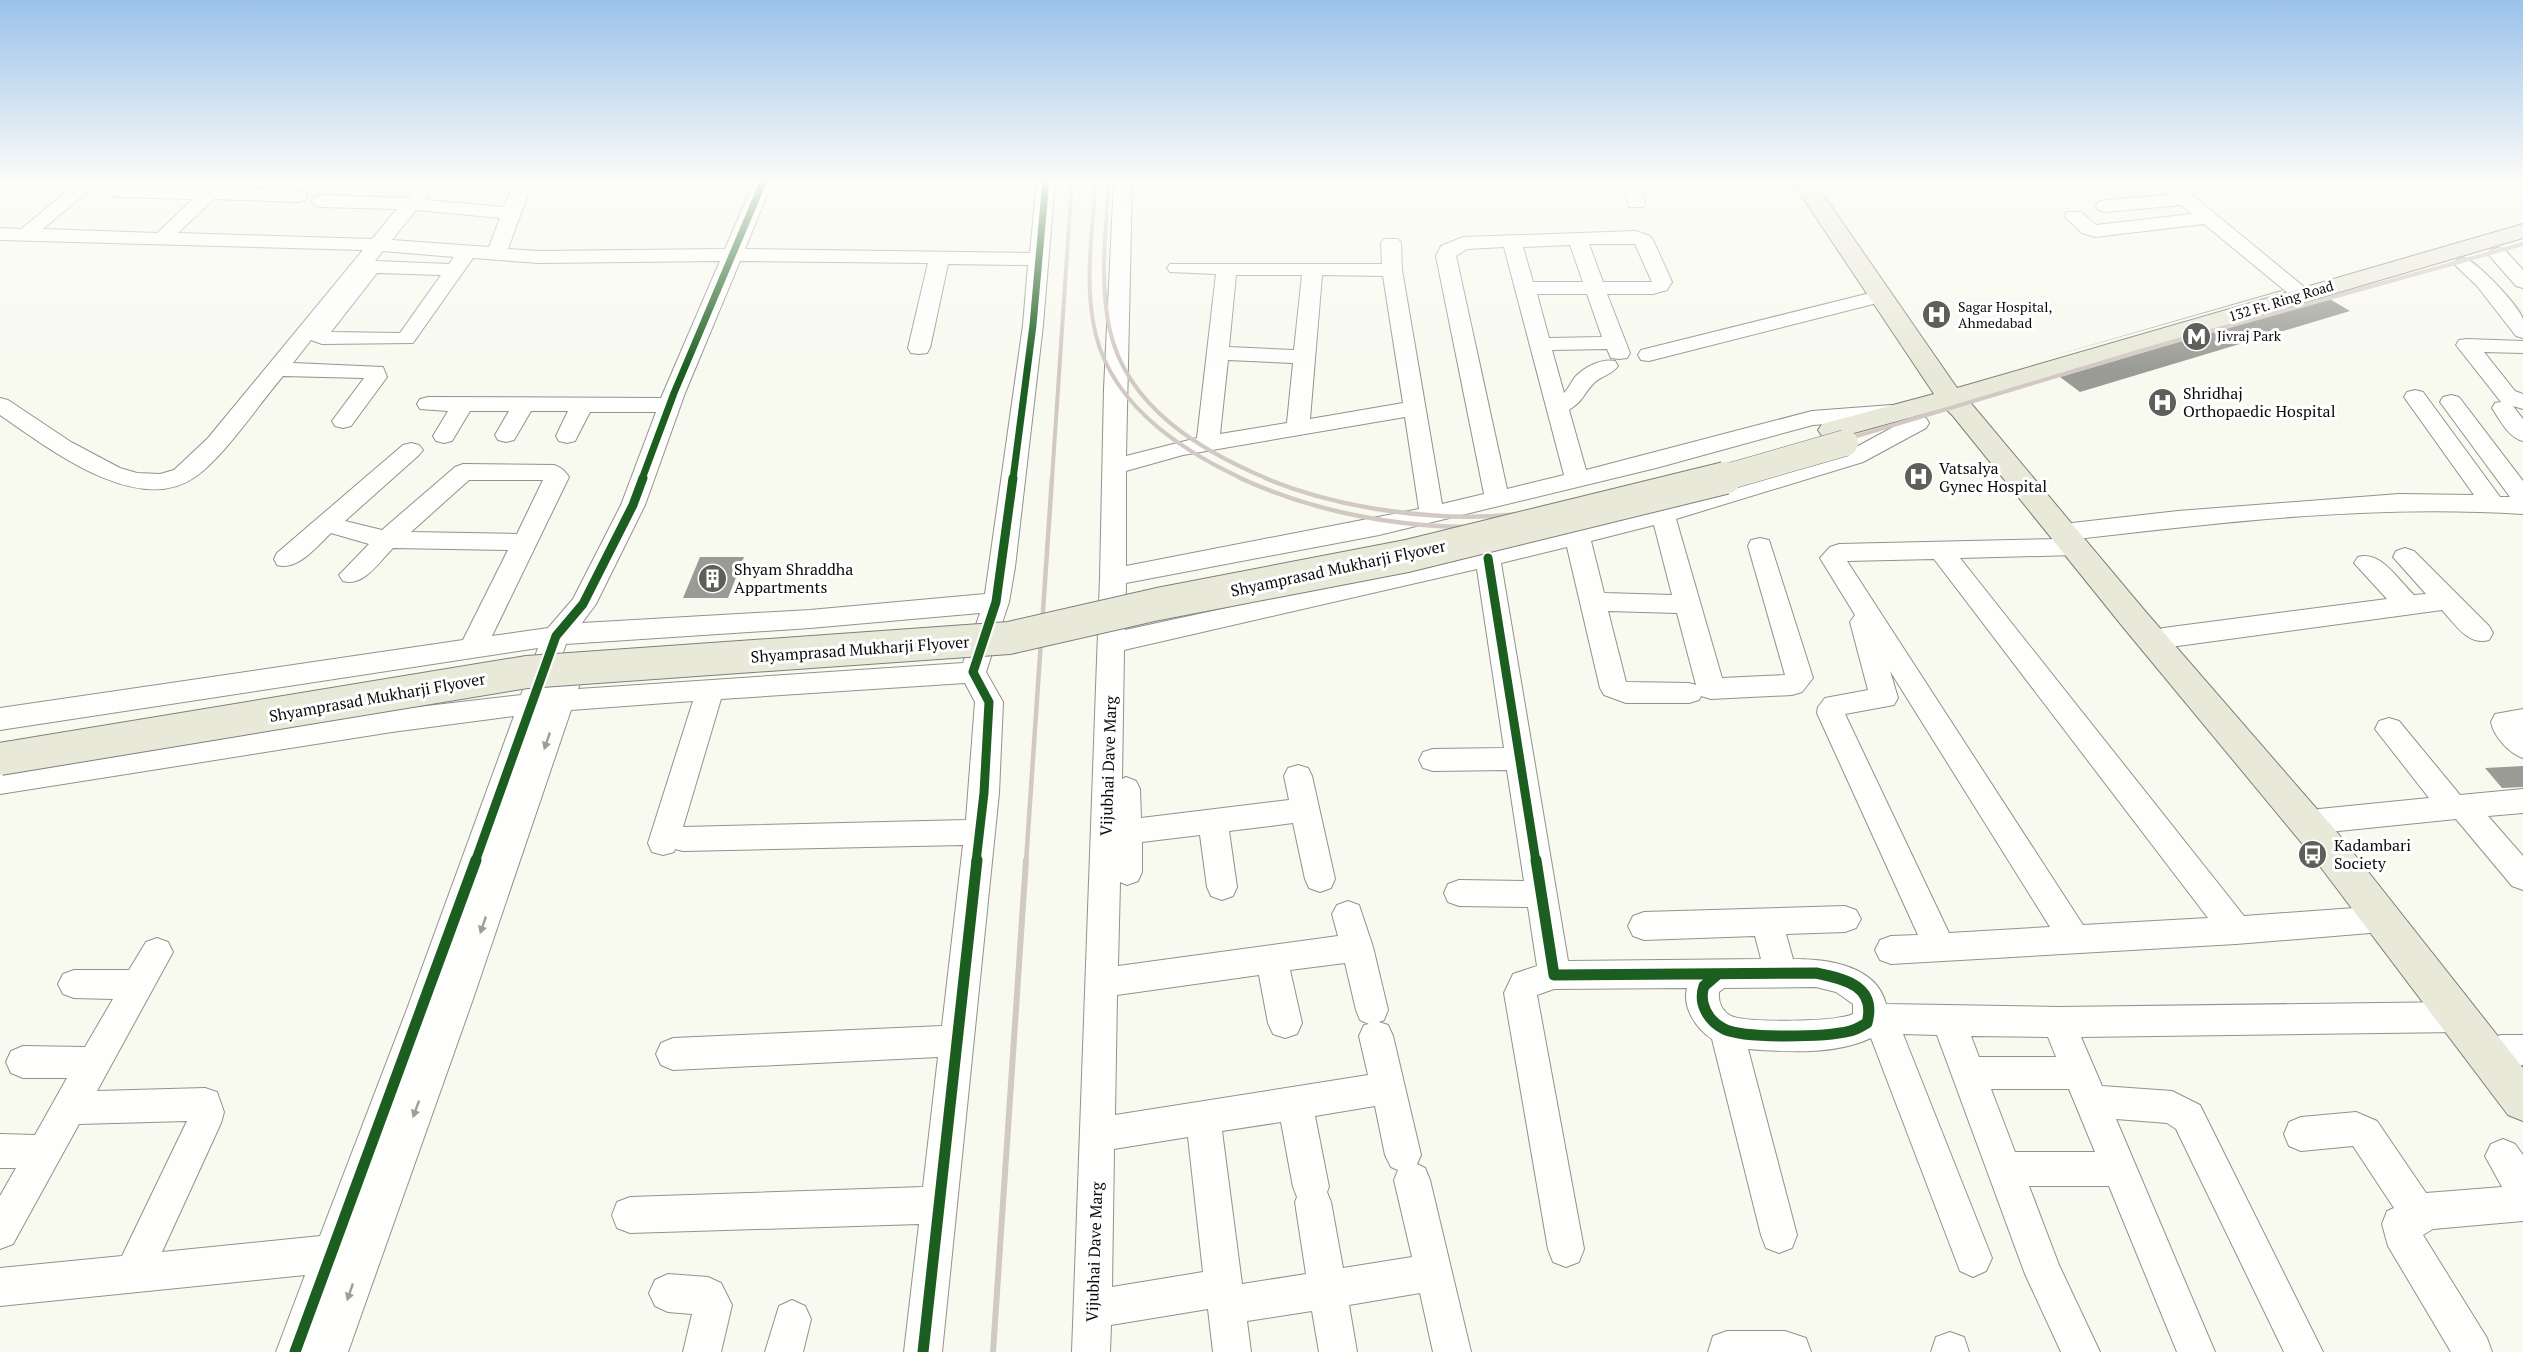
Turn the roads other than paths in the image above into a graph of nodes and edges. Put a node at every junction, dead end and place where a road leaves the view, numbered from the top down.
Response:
1 (325, 243) edge
2 (500, 243) edge
3 (738, 243) edge
4 (1040, 243) edge
5 (1121, 243) edge
6 (1391, 243) dead end
7 (1462, 243) edge
8 (1513, 243) edge
9 (1579, 243) edge
10 (1644, 243) edge
11 (1846, 243) edge
12 (1857, 243) edge
13 (2238, 243) edge
14 (2481, 243) edge
15 (376, 245) junction
16 (2523, 246) edge
17 (468, 251) junction
18 (496, 254) junction
19 (2498, 254) junction
20 (733, 255) junction
21 (939, 258) junction
22 (1039, 259) junction
23 (2464, 264) junction
24 (1177, 268) dead end
25 (1227, 269) junction
26 (455, 270) junction
27 (1312, 270) junction
28 (1392, 270) junction
29 (2523, 282) edge
30 (1595, 287) junction
31 (1525, 288) junction
32 (2302, 295) junction
33 (1882, 296) junction
34 (2523, 332) edge
35 (1540, 344) junction
36 (2523, 347) edge
37 (919, 348) dead end
38 (1218, 353) junction
39 (1614, 354) junction
40 (1649, 355) dead end
41 (1304, 357) junction
42 (275, 369) junction
43 (2415, 397) dead end
44 (2451, 402) dead end
45 (1962, 403) junction
46 (428, 404) dead end
47 (463, 404) junction
48 (524, 404) junction
49 (583, 404) junction
50 (0, 405) edge
51 (669, 405) junction
52 (2513, 405) edge
53 (1416, 408) junction
54 (1557, 408) junction
55 (1909, 417) junction
56 (343, 421) dead end
57 (1298, 428) junction
58 (2523, 434) edge
59 (506, 435) dead end
60 (444, 436) dead end
61 (567, 436) dead end
62 (1839, 436) junction
63 (1209, 443) junction
64 (411, 450) dead end
65 (1114, 467) junction
66 (1577, 480) junction
67 (2523, 498) edge
68 (1497, 499) junction
69 (2493, 504) junction
70 (2523, 506) edge
71 (1432, 514) junction
72 (1663, 515) junction
73 (326, 524) junction
74 (1577, 536) junction
75 (2071, 536) junction
76 (387, 540) junction
77 (525, 542) junction
78 (1760, 546) dead end
79 (1940, 550) junction
80 (2405, 557) dead end
81 (1488, 558) junction
82 (286, 559) dead end
83 (2367, 563) dead end
84 (352, 575) dead end
85 (1113, 577) junction
86 (1854, 592) junction
87 (2448, 600) junction
88 (996, 602) junction
89 (1592, 602) junction
90 (1688, 604) junction
91 (2408, 605) junction
92 (574, 624) junction
93 (2480, 633) dead end
94 (2163, 638) junction
95 (1112, 643) junction
96 (473, 647) junction
97 (973, 672) junction
98 (710, 690) junction
99 (1689, 693) dead end
100 (547, 702) junction
101 (0, 719) edge
102 (2523, 720) edge
103 (2389, 729) dead end
104 (0, 740) edge
105 (2523, 747) edge
106 (0, 759) edge
107 (1520, 759) junction
108 (1433, 760) dead end
109 (1298, 776) dead end
110 (0, 783) edge
111 (1126, 789) dead end
112 (2523, 801) edge
113 (2457, 807) junction
114 (1305, 810) junction
115 (1213, 821) junction
116 (2319, 821) junction
117 (979, 832) junction
118 (1116, 832) junction
119 (1127, 872) dead end
120 (2523, 877) edge
121 (1320, 879) dead end
122 (1222, 887) dead end
123 (1459, 893) dead end
124 (1542, 894) junction
125 (1348, 914) dead end
126 (1845, 918) dead end
127 (2382, 919) junction
128 (1767, 922) junction
129 (1644, 926) dead end
130 (2236, 930) junction
131 (2075, 940) junction
132 (1357, 947) junction
133 (1940, 948) junction
134 (1891, 950) dead end
135 (157, 952) dead end
136 (1272, 959) junction
137 (1781, 973) junction
138 (1718, 974) junction
139 (1554, 975) junction
140 (1101, 983) junction
141 (74, 984) dead end
142 (139, 985) junction
143 (2458, 1017) junction
144 (1874, 1019) junction
145 (1948, 1020) junction
146 (2058, 1022) junction
147 (1285, 1023) dead end
148 (1726, 1029) junction
149 (956, 1041) junction
150 (2512, 1050) edge
151 (673, 1054) dead end
152 (23, 1062) dead end
153 (95, 1063) junction
154 (1968, 1073) junction
155 (2523, 1078) edge
156 (2085, 1087) junction
157 (1387, 1088) junction
158 (2523, 1101) edge
159 (1295, 1103) junction
160 (70, 1108) junction
161 (1203, 1118) junction
162 (2301, 1134) dead end
163 (1098, 1135) junction
164 (0, 1151) edge
165 (44, 1152) junction
166 (2503, 1156) dead end
167 (2004, 1169) junction
168 (2120, 1169) junction
169 (2523, 1187) edge
170 (2523, 1203) edge
171 (938, 1205) junction
172 (2419, 1212) junction
173 (630, 1215) dead end
174 (0, 1231) edge
175 (1779, 1235) dead end
176 (1566, 1249) dead end
177 (348, 1252) junction
178 (1973, 1258) dead end
179 (1434, 1272) junction
180 (133, 1274) junction
181 (0, 1287) edge
182 (1327, 1290) junction
183 (668, 1293) dead end
184 (1225, 1297) junction
185 (1092, 1309) junction
186 (1452, 1350) dead end
187 (1727, 1350) dead end
188 (296, 1352) edge
189 (329, 1352) edge
190 (702, 1352) edge
191 (923, 1352) edge
192 (1091, 1352) edge
193 (1232, 1352) edge
194 (1338, 1352) edge
195 (1792, 1352) edge
196 (2081, 1352) edge
197 (2196, 1352) edge
198 (2304, 1352) edge
199 (2473, 1352) edge

1 - 15 street
2 - 18 street
3 - 20 street
4 - 22 street
5 - 65 street, Vijubhai Dave Marg
6 - 28 street
7 - 68 street
8 - 31 street
9 - 30 street
10 - 30 street
11 - 33 main road
12 - 45 main road
13 - 32 street
14 - 32 main road, 132 Ft. Ring Road
15 - 17 street
15 - 42 street
16 - 19 main road, 132 Ft. Ring Road
17 - 18 street
17 - 26 street
18 - 20 street
19 - 23 main road, 132 Ft. Ring Road
19 - 29 street
20 - 21 street
20 - 51 street
21 - 22 street
21 - 37 street
22 - 88 street
23 - 34 street
23 - 45 main road, 132 Ft. Ring Road
24 - 25 street
25 - 27 street
25 - 38 street
26 - 26 street
27 - 28 street
27 - 41 street
28 - 53 street
30 - 31 street
30 - 39 street
31 - 35 street
32 - 45 main road, 132 Ft. Ring Road
33 - 40 street
33 - 45 main road
35 - 39 street
35 - 54 street
36 - 52 street
38 - 41 street
38 - 63 street
39 - 54 street
41 - 57 street
42 - 50 street
42 - 56 street
43 - 69 street
44 - 67 street
45 - 55 main road, 132 Ft. Ring Road
45 - 75 main road
46 - 47 street
47 - 48 street
47 - 60 street
48 - 49 street
48 - 59 street
49 - 51 street
49 - 61 street
51 - 92 street
52 - 58 street
53 - 57 street
53 - 71 street
54 - 66 street
55 - 62 main road, Shyamprasad Mukharji Flyover
55 - 66 street
55 - 72 street
57 - 63 street
62 - 104 main road, Shyamprasad Mukharji Flyover
62 - 106 main road, Shyamprasad Mukharji Flyover, bridge
63 - 65 street
64 - 73 street
65 - 85 street, Vijubhai Dave Marg
66 - 68 street
68 - 71 street
69 - 70 street
69 - 75 street
71 - 85 street
72 - 74 street
72 - 90 street
73 - 76 street
73 - 82 street
74 - 81 street
74 - 89 street
75 - 79 street
75 - 94 main road
75 - 127 main road
76 - 77 street
76 - 77 street
76 - 84 street
77 - 96 street
78 - 90 street
79 - 86 street
79 - 130 street
80 - 87 street
81 - 95 street
81 - 107 street
83 - 91 street
85 - 95 street, Vijubhai Dave Marg
86 - 131 street
86 - 133 street
87 - 91 street
87 - 93 street
88 - 92 street
88 - 97 street
89 - 90 street
89 - 99 street
91 - 94 street
92 - 96 street
92 - 100 street
94 - 116 main road
95 - 118 street, Vijubhai Dave Marg
96 - 101 street
97 - 98 street
97 - 117 street
98 - 100 street
98 - 117 street
100 - 110 street
100 - 177 street
102 - 105 street
103 - 113 street
107 - 108 street
107 - 124 street
109 - 114 street
111 - 118 street
112 - 113 street
113 - 116 street
113 - 120 street
114 - 115 street
114 - 121 street
115 - 118 street
115 - 122 street
116 - 150 main road
117 - 149 street
118 - 119 street
118 - 140 street, Vijubhai Dave Marg
123 - 124 street
124 - 139 street
125 - 132 street
126 - 128 street
127 - 130 street
127 - 143 main road
128 - 129 street
128 - 137 street
130 - 131 street
131 - 133 street
132 - 136 street
132 - 157 street
133 - 134 street
135 - 142 street
136 - 140 street
136 - 147 street
137 - 138 street
137 - 144 street
138 - 139 street
138 - 148 street
139 - 176 street
140 - 163 street, Vijubhai Dave Marg
141 - 142 street
142 - 153 street
143 - 146 street
143 - 158 main road
144 - 145 street
144 - 148 street
144 - 178 street
145 - 146 street
145 - 154 street
146 - 156 street
148 - 175 street
149 - 151 street
149 - 171 street
150 - 155 main road
152 - 153 street
153 - 160 street
154 - 156 street
154 - 167 street
156 - 168 street
156 - 198 street
157 - 159 street
157 - 179 street
159 - 161 street
159 - 182 street
160 - 165 street
160 - 180 street
161 - 163 street
161 - 184 street
162 - 172 street
163 - 185 street, Vijubhai Dave Marg
164 - 165 street
165 - 174 street
166 - 169 street
167 - 168 street
167 - 196 street
168 - 197 street
170 - 172 street
171 - 173 street
171 - 191 street
172 - 199 street
177 - 180 street
177 - 188 street
177 -> 189 street
179 - 182 street
179 - 186 street
180 - 181 street
182 - 184 street
182 - 194 street
183 - 190 street
184 - 185 street
184 - 193 street
185 - 192 street, Vijubhai Dave Marg
187 - 195 street

